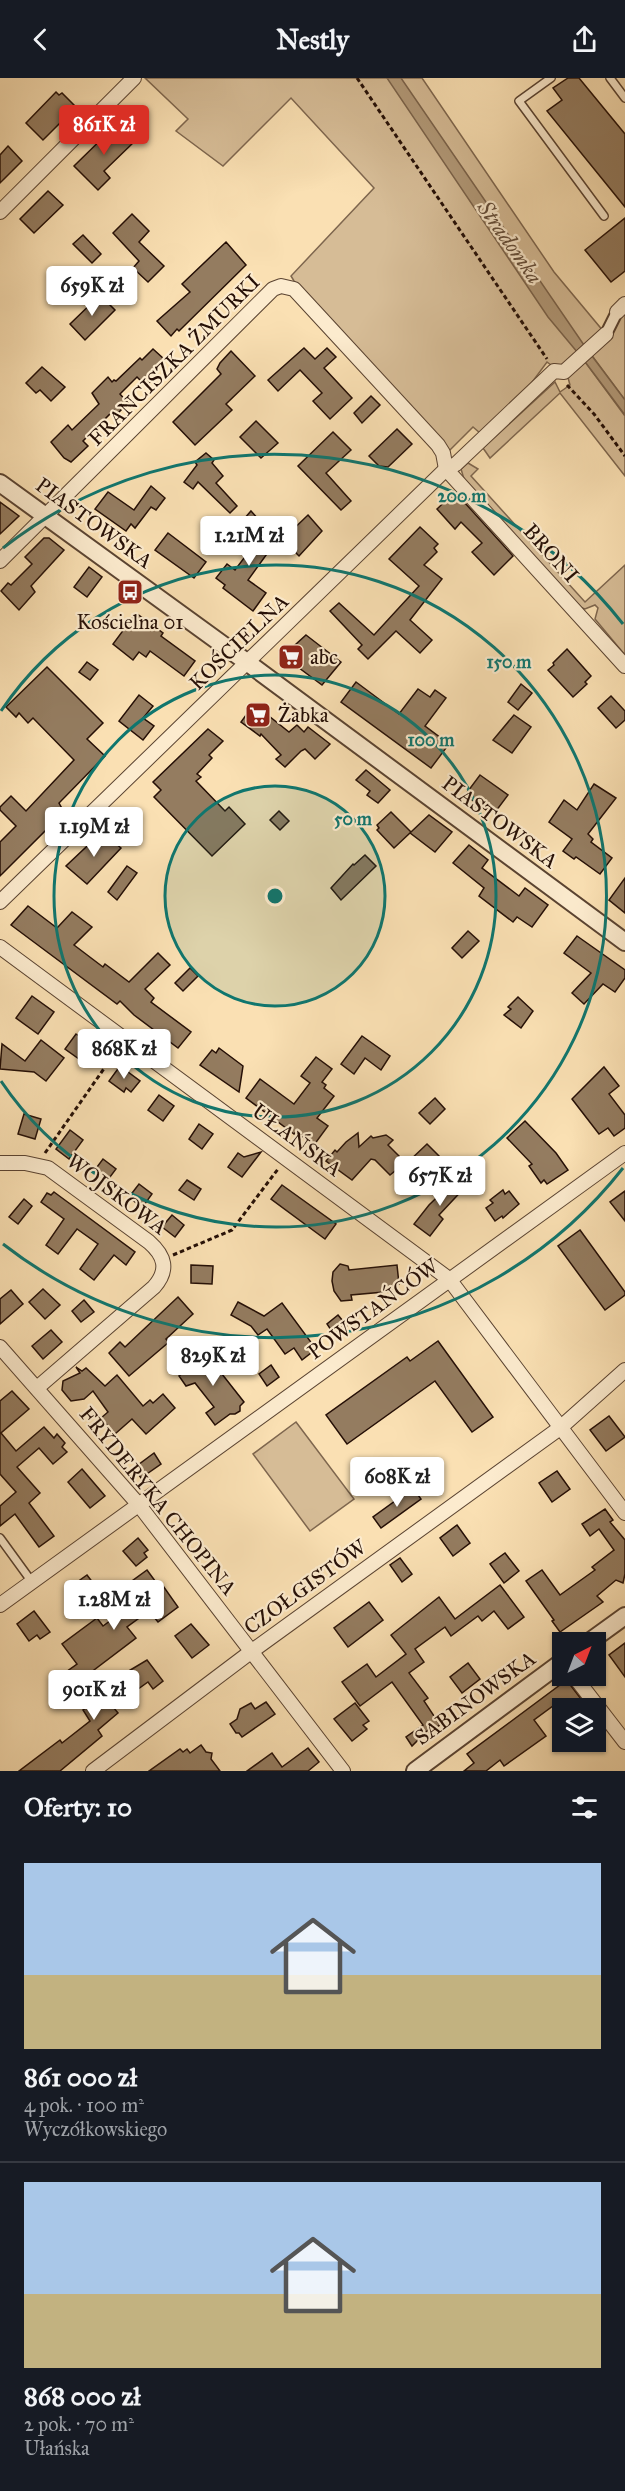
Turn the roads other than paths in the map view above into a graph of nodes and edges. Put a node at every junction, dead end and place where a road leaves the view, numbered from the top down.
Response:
1 (134, 78) edge
2 (550, 78) edge
3 (610, 78) edge
4 (625, 98) edge
5 (0, 212) edge
6 (604, 216) dead end
7 (621, 308) edge
8 (606, 334) joint
9 (446, 469) junction
10 (0, 483) edge
11 (46, 516) junction
12 (0, 561) edge
13 (248, 663) junction
14 (625, 666) edge
15 (0, 902) edge
16 (625, 942) edge
17 (0, 946) edge
18 (625, 1154) edge
19 (0, 1163) edge
20 (449, 1280) junction
21 (0, 1347) edge
22 (625, 1370) edge
23 (37, 1388) junction
24 (560, 1428) junction
25 (139, 1505) junction
26 (625, 1513) edge
27 (0, 1538) edge
28 (32, 1582) junction
29 (0, 1605) edge
30 (625, 1616) edge
31 (603, 1632) edge
32 (252, 1651) junction
33 (552, 1669) edge
34 (582, 1686) edge
35 (625, 1742) edge
36 (93, 1771) edge
37 (343, 1771) edge
38 (415, 1771) edge

1 - 5 street
2 - 6 lane
3 - 4 lane
7 - 8 street
8 - 9 street, KOŚCIELNA
9 - 11 street, FRANCISZKA ŻMURKI
9 - 13 street, KOŚCIELNA
9 - 14 street, BRONI
10 - 11 street, PIASTOWSKA
11 - 12 street
11 - 13 street, PIASTOWSKA
13 - 15 street, KOŚCIELNA
13 - 16 street, PIASTOWSKA
17 - 20 street, UŁAŃSKA
18 - 20 street, POWSTAŃCÓW
19 - 23 street, WOJSKOWA
20 - 24 street, UŁAŃSKA
20 - 25 street, POWSTAŃCÓW
21 - 23 street, FRYDERYKA CHOPINA
22 - 24 street, CZOŁGISTÓW
23 - 25 street, FRYDERYKA CHOPINA
24 - 26 street, UŁAŃSKA
24 - 32 street, CZOŁGISTÓW
25 - 28 street, POWSTAŃCÓW
25 - 32 street, FRYDERYKA CHOPINA
27 - 28 lane
28 - 29 street, POWSTAŃCÓW
30 - 31 street
32 - 36 street, CZOŁGISTÓW
32 - 37 street, FRYDERYKA CHOPINA
33 - 38 street, SABINOWSKA
34 - 35 street

